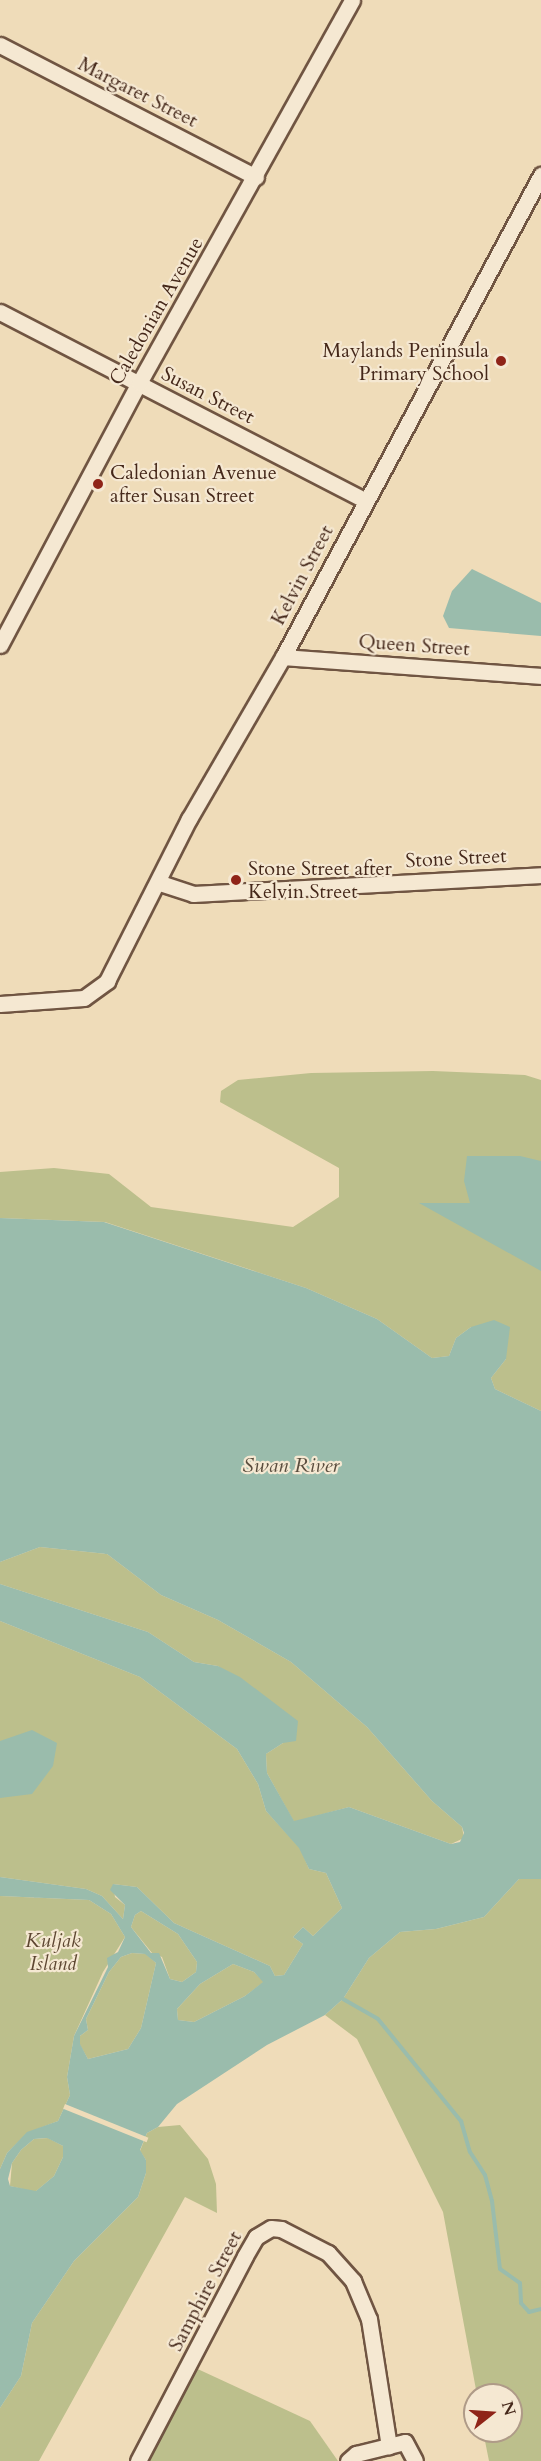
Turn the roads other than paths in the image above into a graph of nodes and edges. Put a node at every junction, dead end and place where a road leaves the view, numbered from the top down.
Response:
1 (352, 0) edge
2 (0, 45) edge
3 (541, 175) edge
4 (256, 177) junction
5 (0, 312) edge
6 (139, 383) junction
7 (365, 500) junction
8 (0, 645) edge
9 (283, 657) junction
10 (541, 676) edge
11 (541, 875) edge
12 (160, 883) junction
13 (0, 1004) edge
14 (389, 2446) junction
15 (138, 2461) edge
16 (348, 2461) edge
17 (415, 2461) edge

1 - 4 street, Caledonian Avenue
2 - 4 street, Margaret Street
3 - 7 street, Kelvin Street
4 - 6 street, Caledonian Avenue
5 - 6 street, Susan Street
6 - 7 street, Susan Street
6 - 8 street, Caledonian Avenue
7 - 9 street, Kelvin Street
9 - 10 street, Queen Street
9 - 12 street, Kelvin Street
11 - 12 street, Stone Street
12 - 13 street, Kelvin Street
14 - 15 street, Samphire Street
14 - 16 street
14 - 17 street

